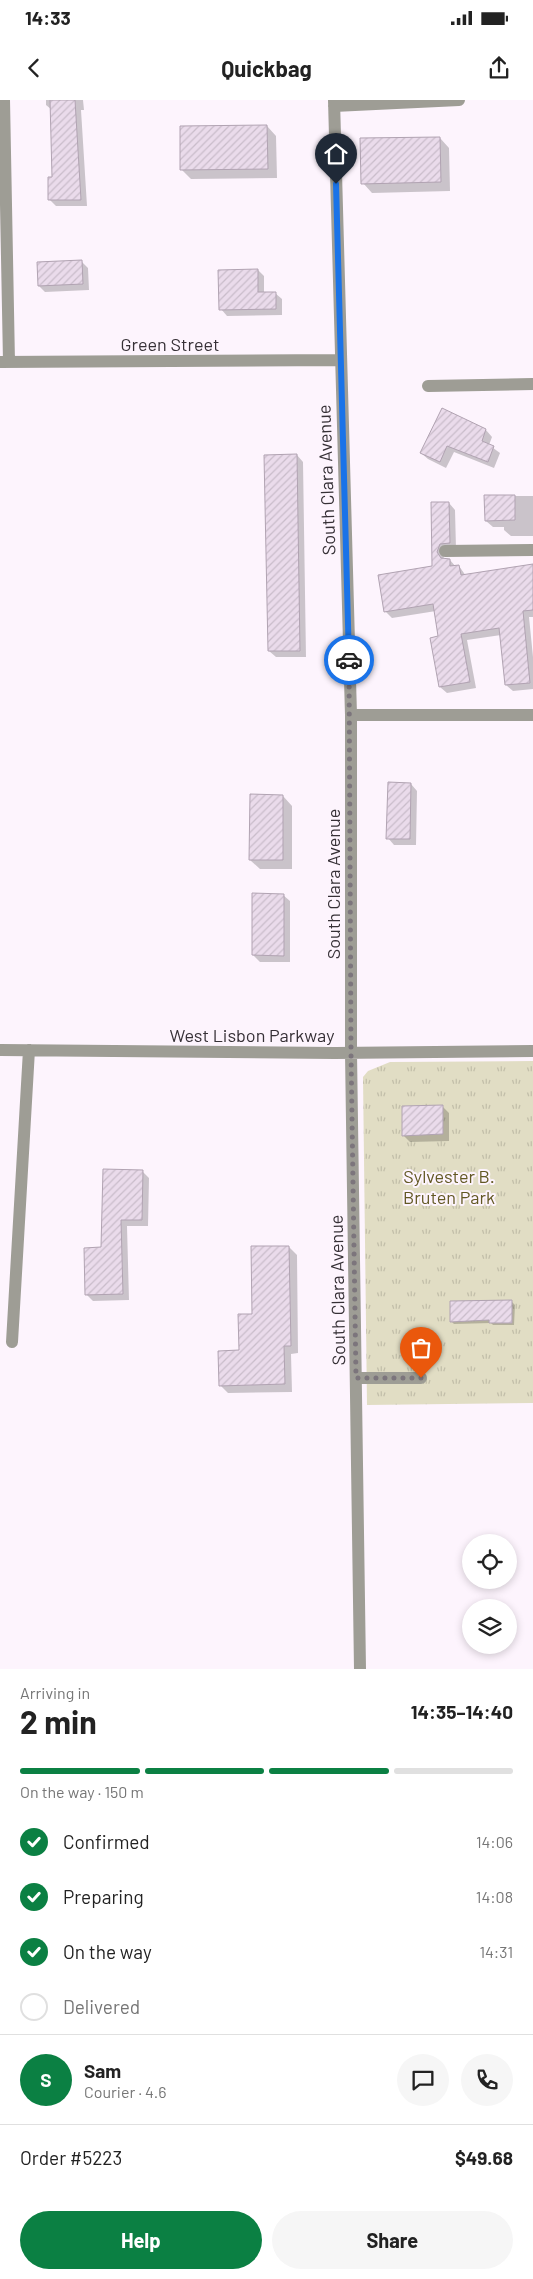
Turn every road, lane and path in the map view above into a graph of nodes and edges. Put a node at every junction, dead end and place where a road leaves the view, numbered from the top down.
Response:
1 (4, 100) edge
2 (459, 100) edge
3 (334, 103) edge
4 (340, 360) junction
5 (4, 362) edge
6 (533, 384) edge
7 (428, 386) dead end
8 (533, 550) edge
9 (445, 551) dead end
10 (351, 715) junction
11 (533, 715) edge
12 (0, 1050) edge
13 (29, 1050) junction
14 (533, 1051) edge
15 (351, 1053) junction
16 (12, 1342) dead end
17 (356, 1378) junction
18 (421, 1378) dead end
19 (360, 1669) edge

1 - 5 street
2 - 3 street
3 - 4 street, South Clara Avenue
4 - 5 street, Green Street
4 - 10 street, South Clara Avenue
6 - 7 street
8 - 9 street
10 - 11 street
10 - 15 street, South Clara Avenue
12 - 13 street, West Lisbon Parkway
13 - 15 street, West Lisbon Parkway
13 - 16 street
14 - 15 street, West Lisbon Parkway
15 - 17 street, South Clara Avenue
17 - 18 street
17 - 19 street, South Clara Avenue

